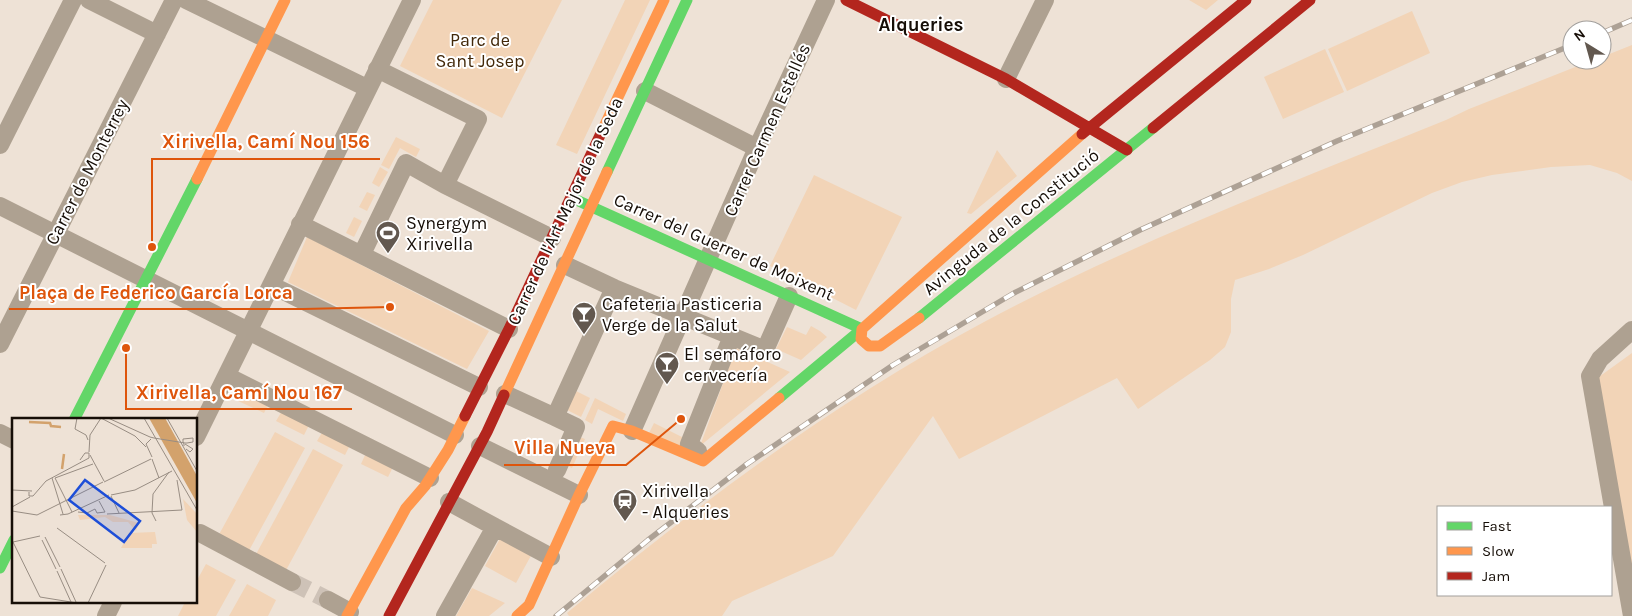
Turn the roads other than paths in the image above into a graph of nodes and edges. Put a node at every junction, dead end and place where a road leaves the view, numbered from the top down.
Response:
1 (73, 0) edge
2 (89, 0) edge
3 (174, 0) edge
4 (186, 0) edge
5 (285, 0) edge
6 (412, 0) edge
7 (664, 0) edge
8 (687, 0) edge
9 (826, 0) edge
10 (846, 0) edge
11 (1045, 0) edge
12 (1246, 0) edge
13 (1310, 0) edge
14 (157, 34) junction
15 (266, 38) junction
16 (377, 69) junction
17 (1006, 79) junction
18 (367, 88) junction
19 (645, 91) junction
20 (1031, 94) junction
21 (1102, 117) junction
22 (1114, 126) dead end
23 (1089, 128) junction
24 (1130, 144) junction
25 (0, 145) edge
26 (1068, 146) junction
27 (757, 148) junction
28 (445, 184) junction
29 (572, 198) junction
30 (0, 206) edge
31 (592, 207) junction
32 (300, 224) junction
33 (55, 235) junction
34 (552, 238) junction
35 (362, 254) junction
36 (709, 260) junction
37 (565, 265) junction
38 (144, 280) junction
39 (271, 285) junction
40 (614, 288) junction
41 (789, 296) junction
42 (894, 299) junction
43 (684, 316) junction
44 (917, 320) junction
45 (509, 329) junction
46 (862, 329) junction
47 (1632, 330) edge
48 (248, 332) junction
49 (732, 336) junction
50 (0, 344) edge
51 (227, 376) junction
52 (479, 387) junction
53 (505, 394) junction
54 (555, 417) junction
55 (75, 418) edge
56 (632, 431) junction
57 (0, 433) edge
58 (198, 433) edge
59 (456, 435) junction
60 (12, 439) edge
61 (479, 446) junction
62 (698, 450) dead end
63 (557, 470) dead end
64 (430, 478) junction
65 (579, 495) junction
66 (449, 502) junction
67 (494, 527) junction
68 (200, 533) dead end
69 (12, 544) edge
70 (551, 557) junction
71 (0, 568) edge
72 (292, 582) tunnel mouth
73 (328, 600) tunnel mouth
74 (112, 604) edge
75 (349, 614) edge
76 (106, 616) edge
77 (389, 616) edge
78 (445, 616) edge
79 (517, 616) edge
80 (1632, 616) edge

1 - 25 street
2 - 14 street
3 - 14 street, Carrer de Monterrey
4 - 15 street
5 - 15 street
6 - 16 street
7 - 29 street, Carrer de l'Art Major de la Seda
8 - 19 street, Carrer de l'Art Major de la Seda
9 - 27 street, Carrer Carmen Estellés
10 - 17 street
11 - 17 street
12 - 21 street, Avinguda de la Constitució
13 - 24 street, Avinguda de la Constitució
14 - 33 street, Carrer de Monterrey
15 - 18 street
15 - 38 street
16 - 18 street
16 - 28 street
17 - 20 street
18 - 32 street
19 - 27 street
19 - 31 street, Carrer de l'Art Major de la Seda
20 - 21 street
20 - 23 street
20 - 26 street
21 - 22 street
21 - 23 street, Avinguda de la Constitució
23 - 24 street, Avinguda de la Constitució
23 - 26 street, Avinguda de la Constitució
24 - 44 street, Avinguda de la Constitució
26 - 42 street, Avinguda de la Constitució
27 - 36 street, Carrer Carmen Estellés
28 - 34 street
28 - 35 street
29 - 31 street, Carrer del Guerrer de Moixent
29 - 34 street, Carrer de l'Art Major de la Seda
30 - 33 street
31 - 36 street, Carrer del Guerrer de Moixent
31 - 37 street, Carrer de l'Art Major de la Seda
32 - 35 street
32 - 39 street
33 - 38 street
33 - 50 street, Carrer de Monterrey
34 - 45 street, Carrer de l'Art Major de la Seda
35 - 45 street
36 - 41 street, Carrer del Guerrer de Moixent
36 - 43 street, Carrer Carmen Estellés
37 - 40 street
37 - 53 street, Carrer de l'Art Major de la Seda
38 - 48 street
38 - 55 street
39 - 48 street
39 - 52 street
40 - 43 street
40 - 54 street
41 - 46 street, Carrer del Guerrer de Moixent
41 - 49 street
42 - 44 street, Avinguda de la Constitució
42 - 46 street, Avinguda de la Constitució
43 - 49 street
43 - 56 street, Carrer Carmen Estellés
44 - 46 street, Avinguda de la Constitució
45 - 52 street, Carrer de l'Art Major de la Seda
46 - 56 street, Avinguda de la Constitució
47 - 80 street
48 - 51 street
48 - 59 street
49 - 62 street
51 - 58 street
51 - 64 street
52 - 59 street, Carrer de l'Art Major de la Seda
53 - 54 street
53 - 61 street, Carrer de l'Art Major de la Seda
54 - 63 street
56 - 65 street, Avinguda de la Constitució
57 - 60 street
59 - 61 street
59 - 61 street
59 - 64 street, Carrer de l'Art Major de la Seda
61 - 65 street
61 - 66 street, Carrer de l'Art Major de la Seda
64 - 75 street, Carrer de l'Art Major de la Seda
65 - 70 street, Avinguda de la Constitució
66 - 67 street
66 - 77 street, Carrer de l'Art Major de la Seda
67 - 70 street
67 - 78 street
68 - 72 street
69 - 71 street
70 - 79 street, Avinguda de la Constitució
73 - 75 street
74 - 76 street

